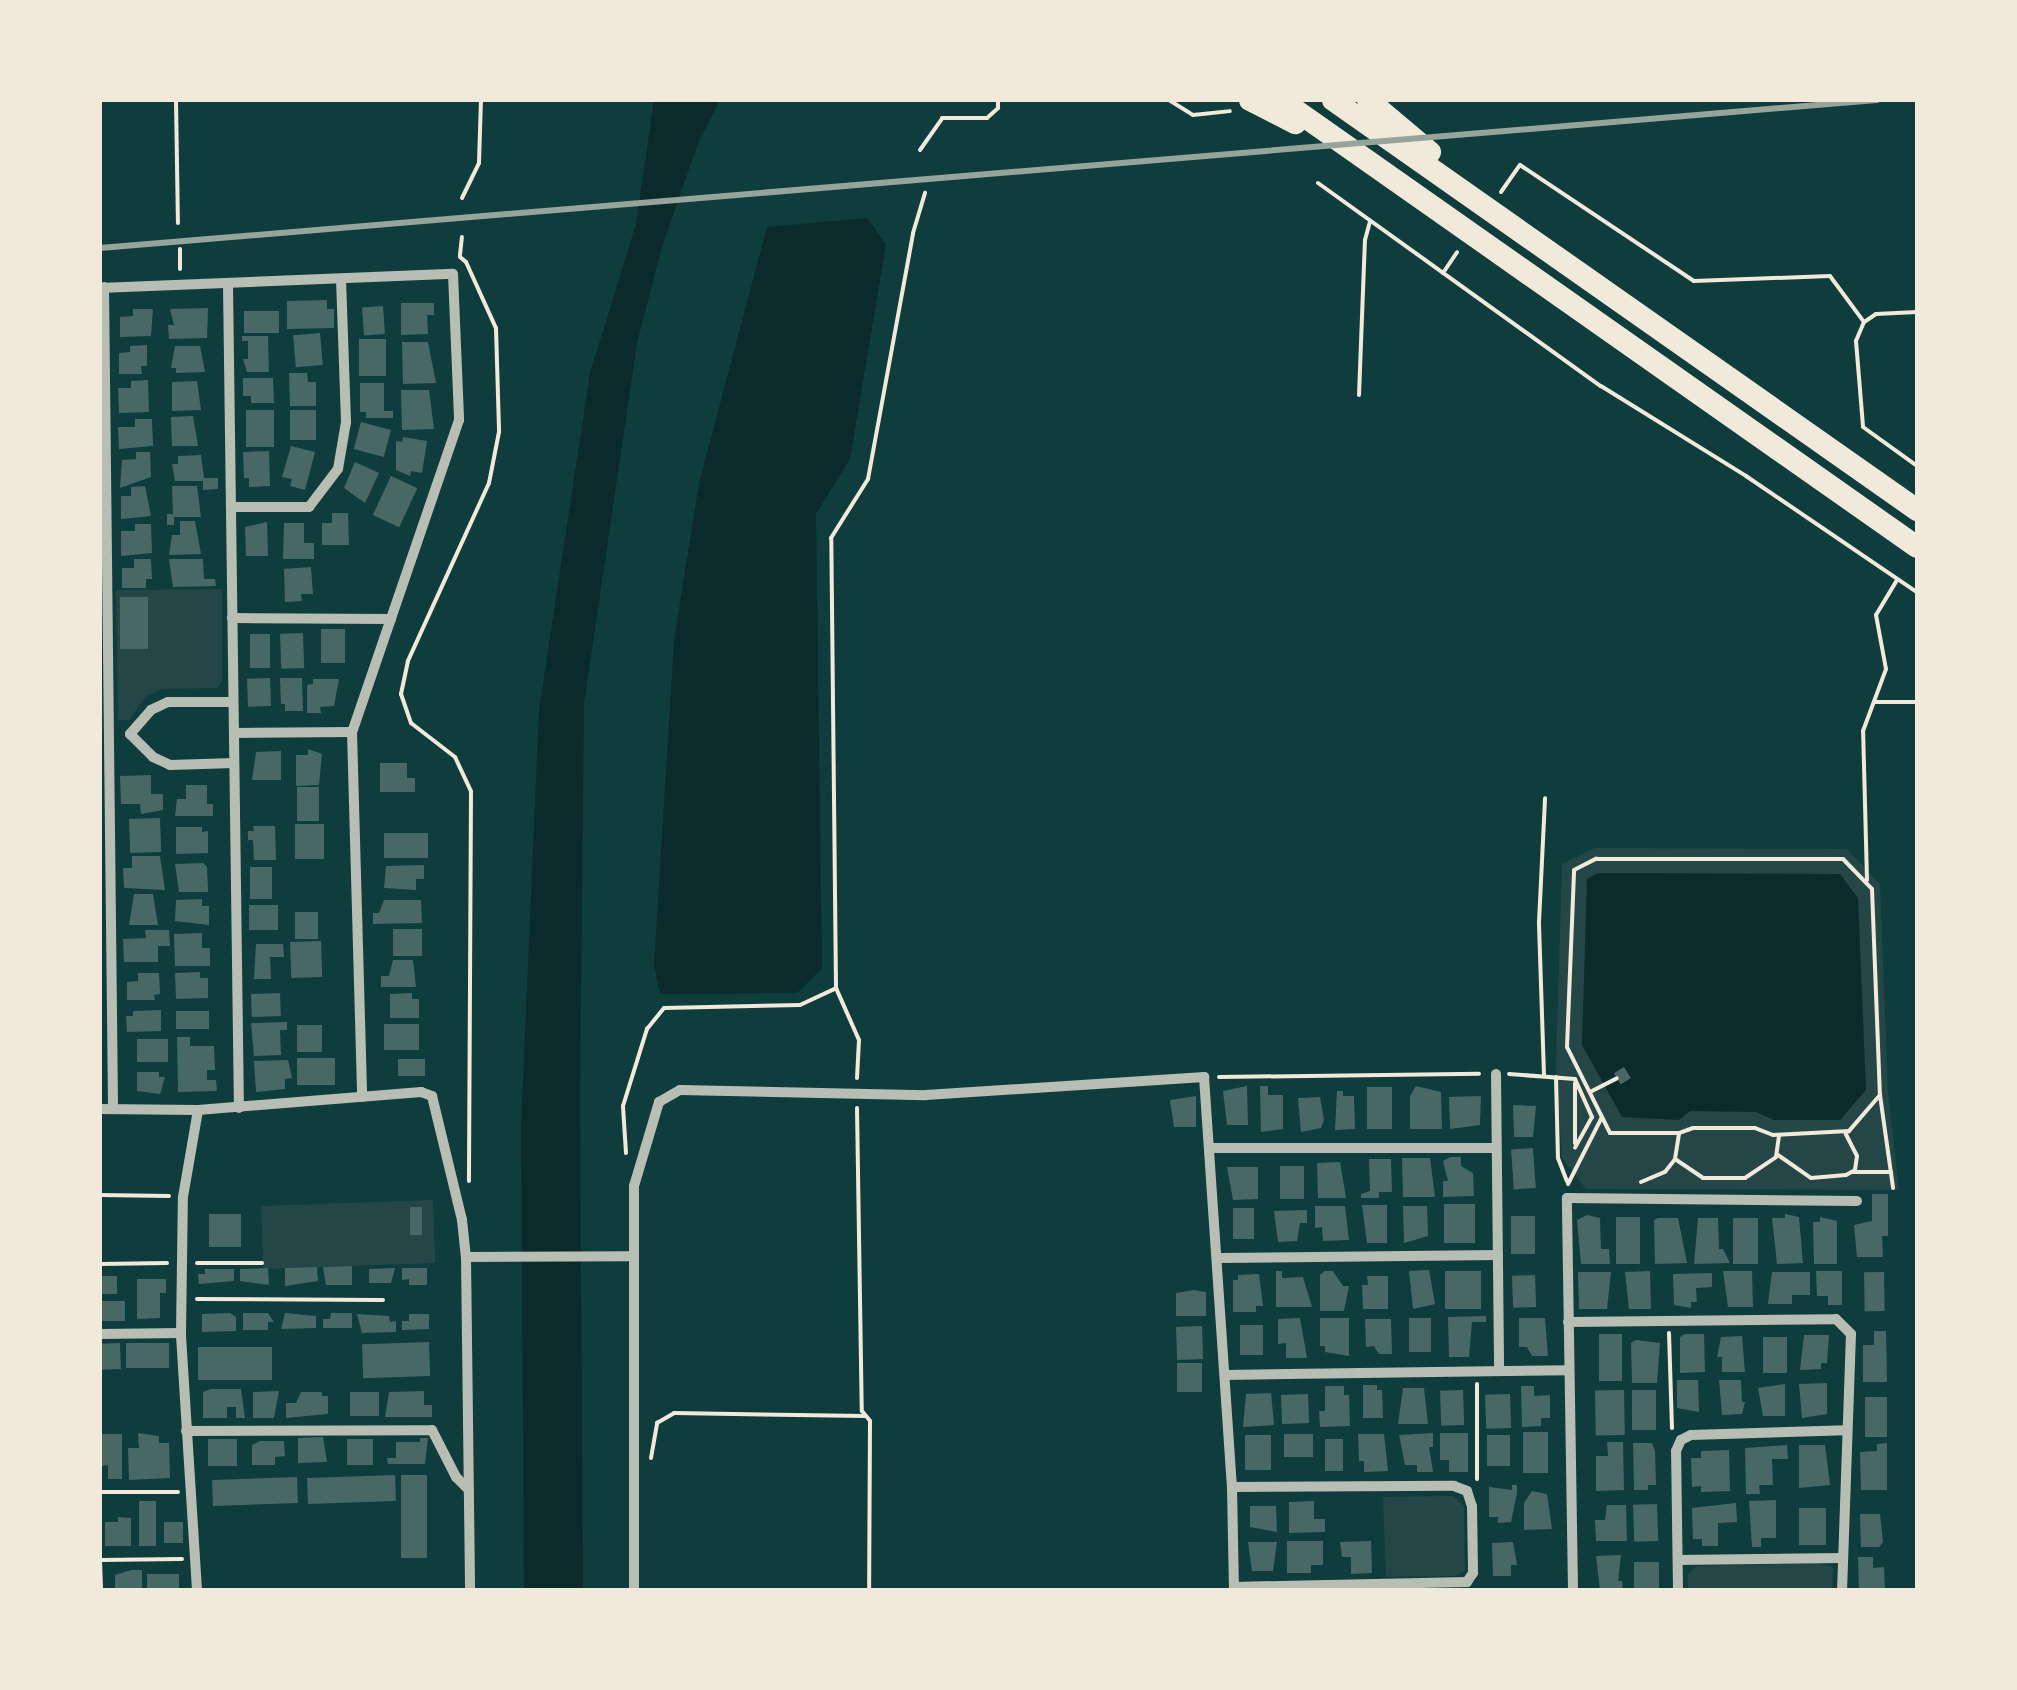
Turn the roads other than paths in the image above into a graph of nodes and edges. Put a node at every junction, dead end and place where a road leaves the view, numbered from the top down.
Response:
1 (1250, 100) edge
2 (1280, 100) edge
3 (1333, 100) edge
4 (1368, 100) edge
5 (1307, 130) dead end
6 (1475, 190) dead end
7 (342, 279) junction
8 (228, 284) junction
9 (102, 287) edge
10 (231, 507) junction
11 (1917, 510) edge
12 (1917, 547) edge
13 (232, 618) junction
14 (391, 619) junction
15 (233, 702) junction
16 (352, 732) junction
17 (234, 733) junction
18 (130, 734) junction
19 (104, 735) edge
20 (234, 763) junction
21 (1496, 1074) road end
22 (362, 1096) junction
23 (113, 1108) junction
24 (239, 1108) junction
25 (100, 1109) edge
26 (198, 1110) junction
27 (1212, 1148) junction
28 (1496, 1148) junction
29 (1856, 1201) dead end
30 (1498, 1255) junction
31 (633, 1256) junction
32 (472, 1257) junction
33 (1218, 1258) junction
34 (1568, 1322) junction
35 (181, 1333) junction
36 (100, 1334) edge
37 (1499, 1370) junction
38 (1569, 1370) junction
39 (1225, 1376) junction
40 (186, 1430) junction
41 (1846, 1430) junction
42 (1232, 1487) junction
43 (469, 1490) junction
44 (1843, 1558) junction
45 (1678, 1560) junction
46 (1234, 1589) edge
47 (197, 1590) edge
48 (470, 1590) edge
49 (634, 1590) edge
50 (1573, 1590) edge
51 (1678, 1590) edge
52 (1842, 1590) edge

1 - 5 highway
2 - 12 highway
3 - 11 highway
4 - 6 highway
7 - 8 street
7 - 10 street
7 - 14 street
8 - 9 street
8 - 10 street
9 - 19 street
10 - 13 street
13 - 14 street
13 - 15 street
14 - 16 street
15 - 17 street
15 - 18 street
16 - 17 street
16 - 22 street
17 - 20 street
18 - 19 street
18 - 20 street
19 - 23 street
20 - 24 street
21 - 28 street
22 - 24 street
22 - 32 street
23 - 25 street
23 - 26 street
24 - 26 street
26 - 35 street
27 - 28 street
27 - 31 street
27 - 33 street
28 - 30 street
29 - 34 street
30 - 33 street
30 - 37 street
31 - 32 street
31 - 49 street
32 - 43 street
33 - 39 street
34 - 38 street
34 - 41 street
35 - 36 street
35 - 40 street
37 - 38 street
37 - 39 street
38 - 50 street
39 - 42 street
40 - 43 street
40 - 47 street
41 - 44 street
41 - 45 street
42 - 46 street
42 - 46 street
43 - 48 street
44 - 45 street
44 - 52 street
45 - 51 street

